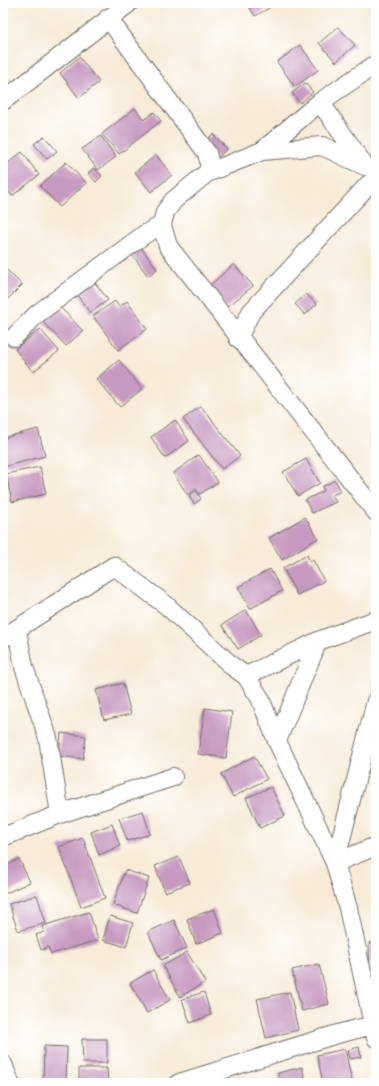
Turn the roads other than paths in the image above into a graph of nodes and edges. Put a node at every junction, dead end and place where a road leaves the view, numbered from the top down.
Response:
1 (129, 3) edge
2 (108, 18) junction
3 (376, 64) edge
4 (3, 101) edge
5 (320, 102) junction
6 (262, 151) junction
7 (207, 174) junction
8 (370, 177) edge
9 (162, 225) junction
10 (251, 312) junction
11 (224, 318) junction
12 (14, 337) dead end
13 (238, 338) junction
14 (376, 512) edge
15 (376, 620) edge
16 (10, 634) edge
17 (318, 641) junction
18 (246, 676) junction
19 (376, 701) edge
20 (277, 741) junction
21 (173, 777) dead end
22 (60, 814) junction
23 (3, 838) edge
24 (376, 846) edge
25 (335, 864) junction
26 (375, 1029) edge
27 (179, 1083) edge

1 - 2 street
2 - 4 street
2 - 7 street
3 - 5 street
5 - 6 street
5 - 8 street
6 - 7 street
6 - 8 street
7 - 9 street
8 - 10 street
9 - 11 street
9 - 12 street
10 - 11 street
10 - 13 street
11 - 13 street
13 - 14 street
15 - 17 street
16 - 18 street
16 - 22 street
17 - 18 street
17 - 20 street
18 - 20 street
19 - 25 street
20 - 25 street
21 - 22 street
22 - 23 street
24 - 25 street
25 - 26 street
26 - 27 street

